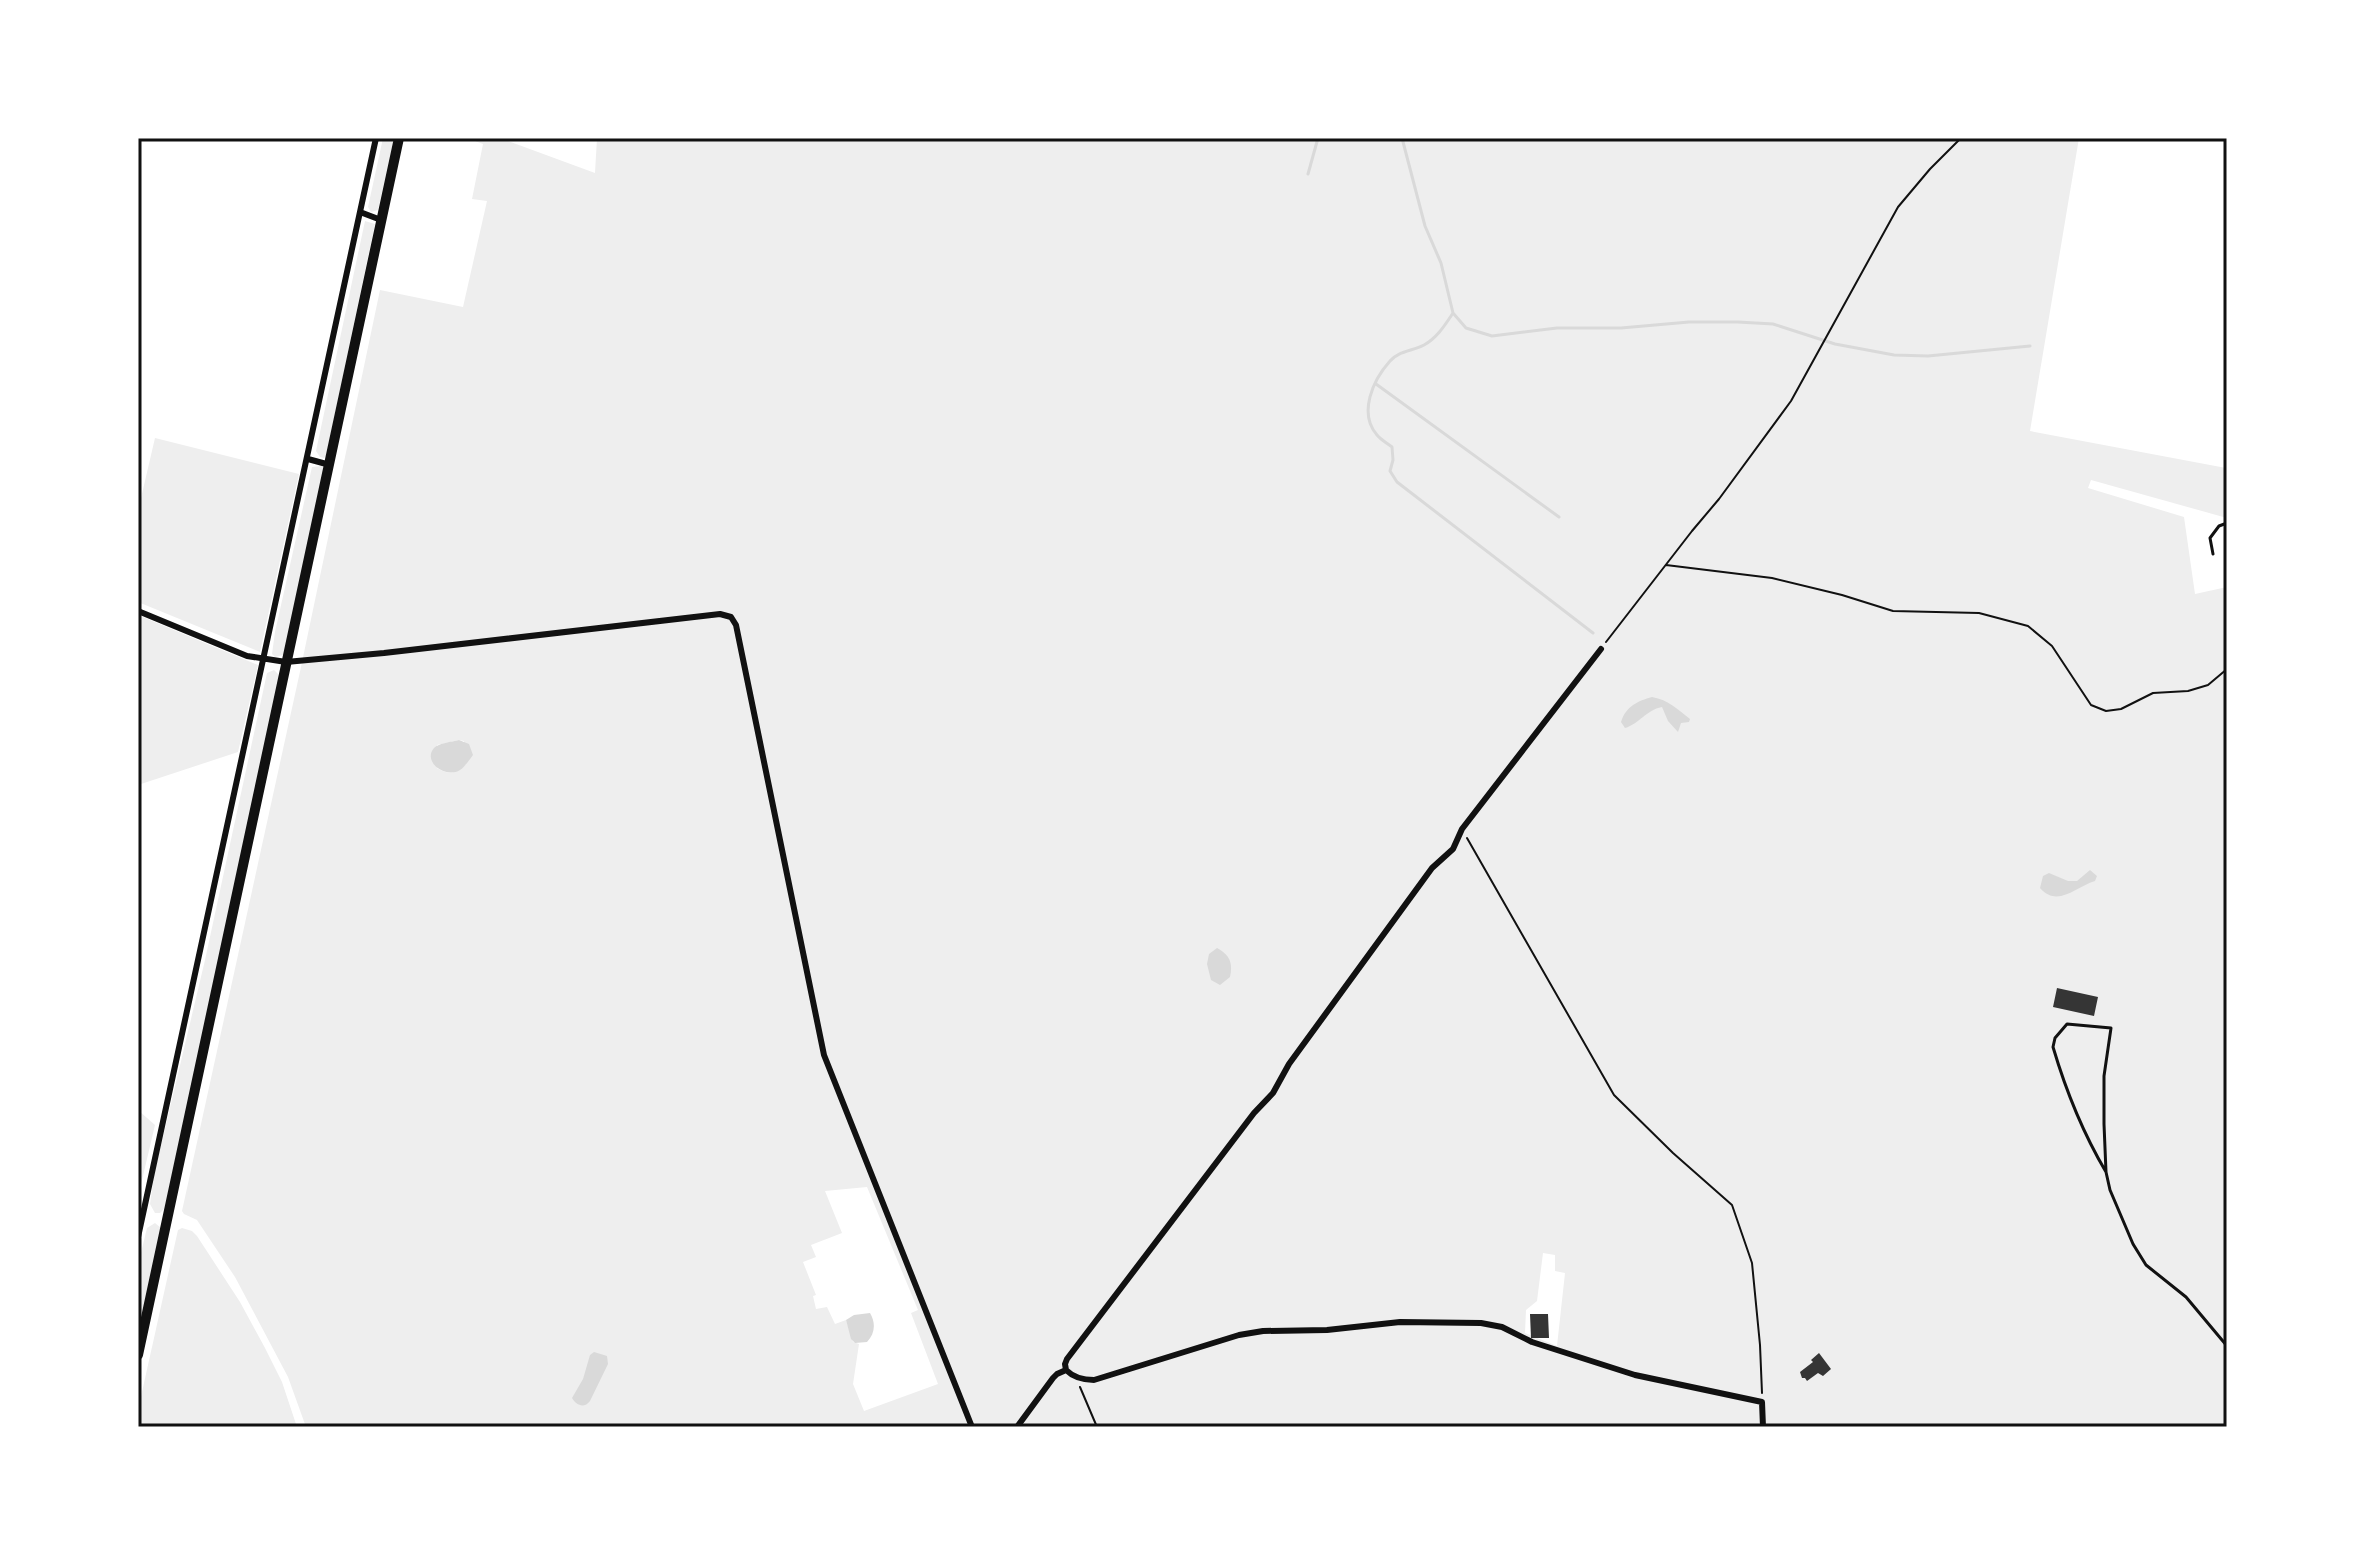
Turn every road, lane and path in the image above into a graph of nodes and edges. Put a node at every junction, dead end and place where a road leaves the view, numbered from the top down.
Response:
1 (376, 138) edge
2 (399, 138) edge
3 (1961, 138) edge
4 (360, 212) junction
5 (381, 220) junction
6 (308, 459) junction
7 (330, 465) junction
8 (2227, 523) edge
9 (2213, 554) dead end
10 (1666, 565) junction
11 (138, 611) edge
12 (1601, 649) joint
13 (264, 660) junction
14 (286, 662) junction
15 (2227, 669) edge
16 (1462, 829) junction
17 (2106, 1172) junction
18 (138, 1237) edge
19 (2227, 1346) edge
20 (138, 1355) edge
21 (1066, 1370) junction
22 (1078, 1378) junction
23 (1762, 1402) junction
24 (972, 1427) edge
25 (1017, 1427) edge
26 (1097, 1427) edge
27 (1763, 1427) edge

1 - 4 street
2 - 5 main road
3 - 10 path
4 - 5 street
4 - 6 street
5 - 7 main road
6 - 7 street
6 - 13 street
7 - 14 main road
8 - 9 lane
10 - 12 path
10 - 15 path
11 - 13 street
12 - 16 street
13 - 14 street
13 - 18 street
14 - 20 main road
14 - 24 street
16 - 21 street
16 - 23 path
17 - 17 lane
17 - 19 lane
21 - 22 street
21 - 25 street
22 - 23 street
22 - 26 path
23 - 27 street

